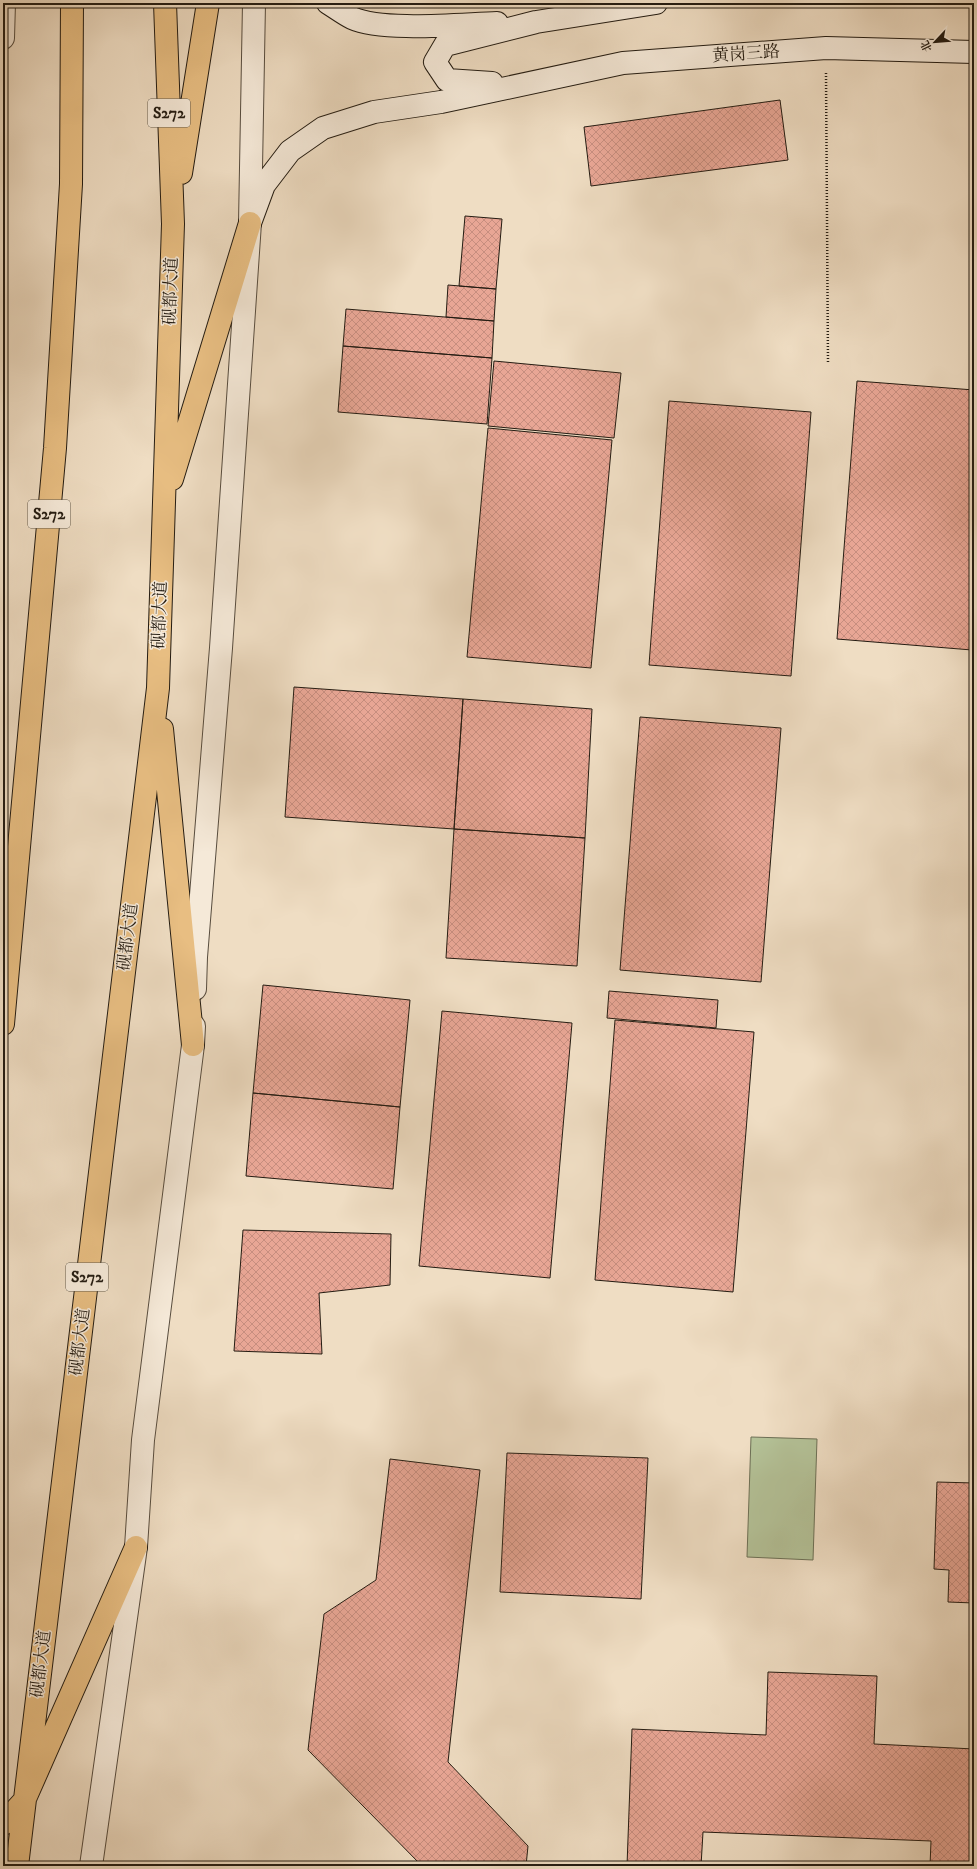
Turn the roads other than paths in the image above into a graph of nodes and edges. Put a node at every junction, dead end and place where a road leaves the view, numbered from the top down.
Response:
1 (4, 3) edge
2 (72, 3) edge
3 (165, 3) edge
4 (208, 3) edge
5 (254, 3) edge
6 (328, 3) edge
7 (656, 3) edge
8 (536, 22) junction
9 (3, 38) edge
10 (974, 52) edge
11 (521, 85) junction
12 (250, 223) junction
13 (173, 224) junction
14 (163, 507) junction
15 (158, 688) junction
16 (3, 1021) edge
17 (193, 1045) junction
18 (136, 1547) junction
19 (24, 1801) junction
20 (3, 1824) edge
21 (17, 1866) edge
22 (91, 1866) edge

1 - 9 street
2 - 16 main road, S272
3 - 13 main road, 砚都大道 / S272
4 - 13 main road
5 - 12 street
6 - 8 street
7 - 8 street
8 - 11 street
10 - 11 street, 黄岗三路
11 - 12 street, 黄岗三路
12 - 14 main road
12 - 17 street
13 - 14 main road, 砚都大道 / S272
14 - 15 main road, 砚都大道 / S272
15 - 17 main road
15 - 19 main road, 砚都大道 / S272
17 - 18 street
18 - 19 main road
18 - 22 street
19 - 20 main road
19 - 21 main road, 砚都大道 / S272

